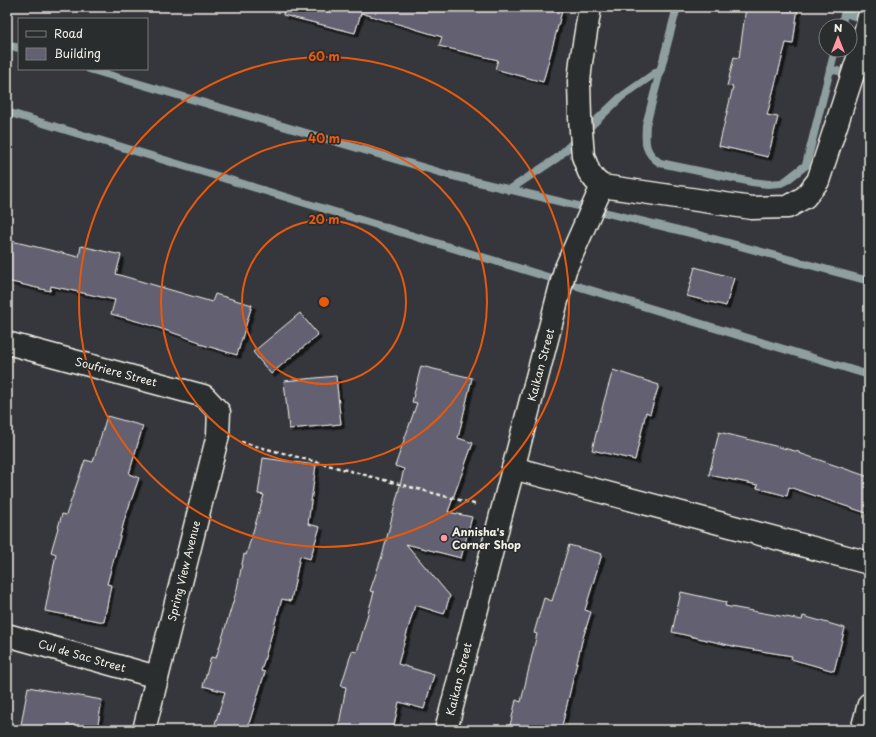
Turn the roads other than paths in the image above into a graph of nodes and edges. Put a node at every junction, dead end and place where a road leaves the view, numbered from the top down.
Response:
1 (590, 7) edge
2 (869, 17) edge
3 (865, 50) edge
4 (602, 186) junction
5 (7, 343) edge
6 (219, 412) joint
7 (513, 468) junction
8 (869, 563) edge
9 (7, 635) edge
10 (157, 677) junction
11 (869, 704) edge
12 (144, 730) edge
13 (446, 730) edge
14 (862, 730) edge

1 - 4 street
2 - 3 street
3 - 4 street
4 - 7 street, Kaikan Street
5 - 6 street, Soufriere Street
6 - 10 street, Spring View Avenue
7 - 8 street
7 - 13 street, Kaikan Street
9 - 10 street, Cul de Sac Street
10 - 12 street, Spring View Avenue
11 - 14 street

